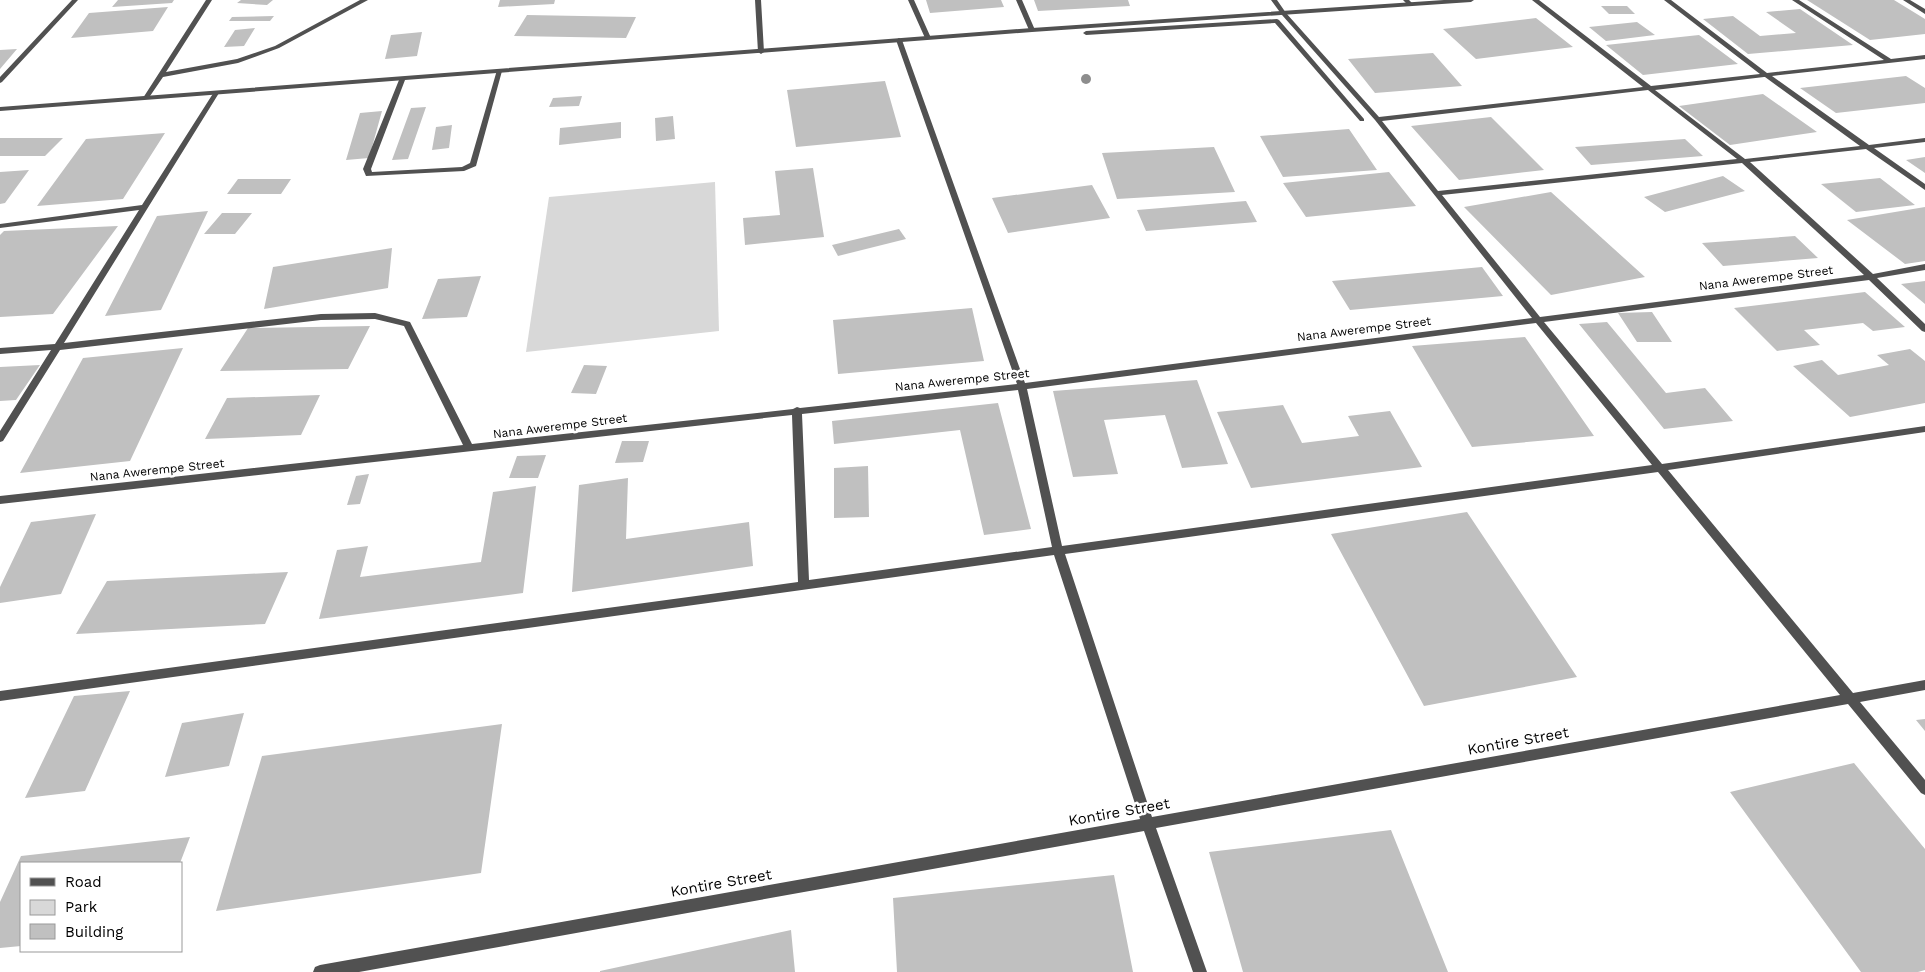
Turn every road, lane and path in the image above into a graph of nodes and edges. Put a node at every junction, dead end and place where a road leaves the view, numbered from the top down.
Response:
1 (75, 0) edge
2 (209, 0) edge
3 (365, 0) edge
4 (758, 0) edge
5 (911, 0) edge
6 (1019, 0) edge
7 (1274, 0) edge
8 (1471, 0) edge
9 (1535, 0) edge
10 (1667, 0) edge
11 (1795, 0) edge
12 (1906, 0) edge
13 (1408, 2) edge
14 (1925, 12) edge
15 (1284, 14) junction
16 (1032, 30) junction
17 (1086, 33) dead end
18 (928, 38) junction
19 (899, 40) junction
20 (761, 52) junction
21 (1925, 58) edge
22 (1890, 62) junction
23 (499, 71) junction
24 (161, 75) junction
25 (1767, 76) junction
26 (0, 80) edge
27 (402, 80) junction
28 (1649, 88) junction
29 (216, 93) junction
30 (146, 98) junction
31 (0, 109) edge
32 (1377, 119) junction
33 (1362, 120) dead end
34 (1925, 140) edge
35 (1868, 147) junction
36 (1745, 162) junction
37 (1925, 188) edge
38 (1437, 194) junction
39 (145, 207) junction
40 (0, 226) edge
41 (1925, 267) edge
42 (1871, 277) junction
43 (1538, 320) junction
44 (1925, 329) edge
45 (57, 347) junction
46 (0, 351) edge
47 (1022, 386) junction
48 (797, 410) junction
49 (1925, 429) edge
50 (0, 439) edge
51 (470, 449) junction
52 (1660, 468) junction
53 (0, 500) edge
54 (1058, 550) junction
55 (804, 586) junction
56 (1925, 685) edge
57 (0, 696) edge
58 (1850, 699) junction
59 (1925, 789) edge
60 (1148, 823) junction
61 (320, 972) edge
62 (1200, 972) edge

1 - 26 street
2 - 24 street
3 - 24 street
4 - 20 street
5 - 18 street
6 - 16 street
7 - 15 street
8 - 13 street
9 - 28 street
10 - 25 street
11 - 22 street
12 - 14 street
13 - 15 street
15 - 16 street
15 - 32 street
16 - 18 street
17 - 33 street
18 - 19 street
19 - 20 street
19 - 47 street
20 - 23 street
21 - 22 street
22 - 25 street
23 - 27 street
23 - 27 street
24 - 30 street
25 - 28 street
25 - 35 street
27 - 29 street
28 - 32 street
28 - 36 street
29 - 30 street
29 - 39 street
30 - 31 street
32 - 38 street
34 - 35 street
35 - 36 street
35 - 37 street
36 - 38 street
36 - 42 street
38 - 43 street
39 - 40 street
39 - 45 street
41 - 42 street, Nana Awerempe Street
42 - 43 street, Nana Awerempe Street
42 - 44 street
43 - 47 street, Nana Awerempe Street
43 - 52 street
45 - 46 street
45 - 50 street
45 - 51 street
47 - 48 street, Nana Awerempe Street
47 - 54 street
48 - 51 street, Nana Awerempe Street
48 - 55 street
49 - 52 street
51 - 53 street, Nana Awerempe Street
52 - 54 street
52 - 58 street
54 - 55 street
54 - 60 street
55 - 57 street
56 - 58 street, Kontire Street
58 - 59 street
58 - 60 street, Kontire Street
60 - 61 street, Kontire Street
60 - 62 street

